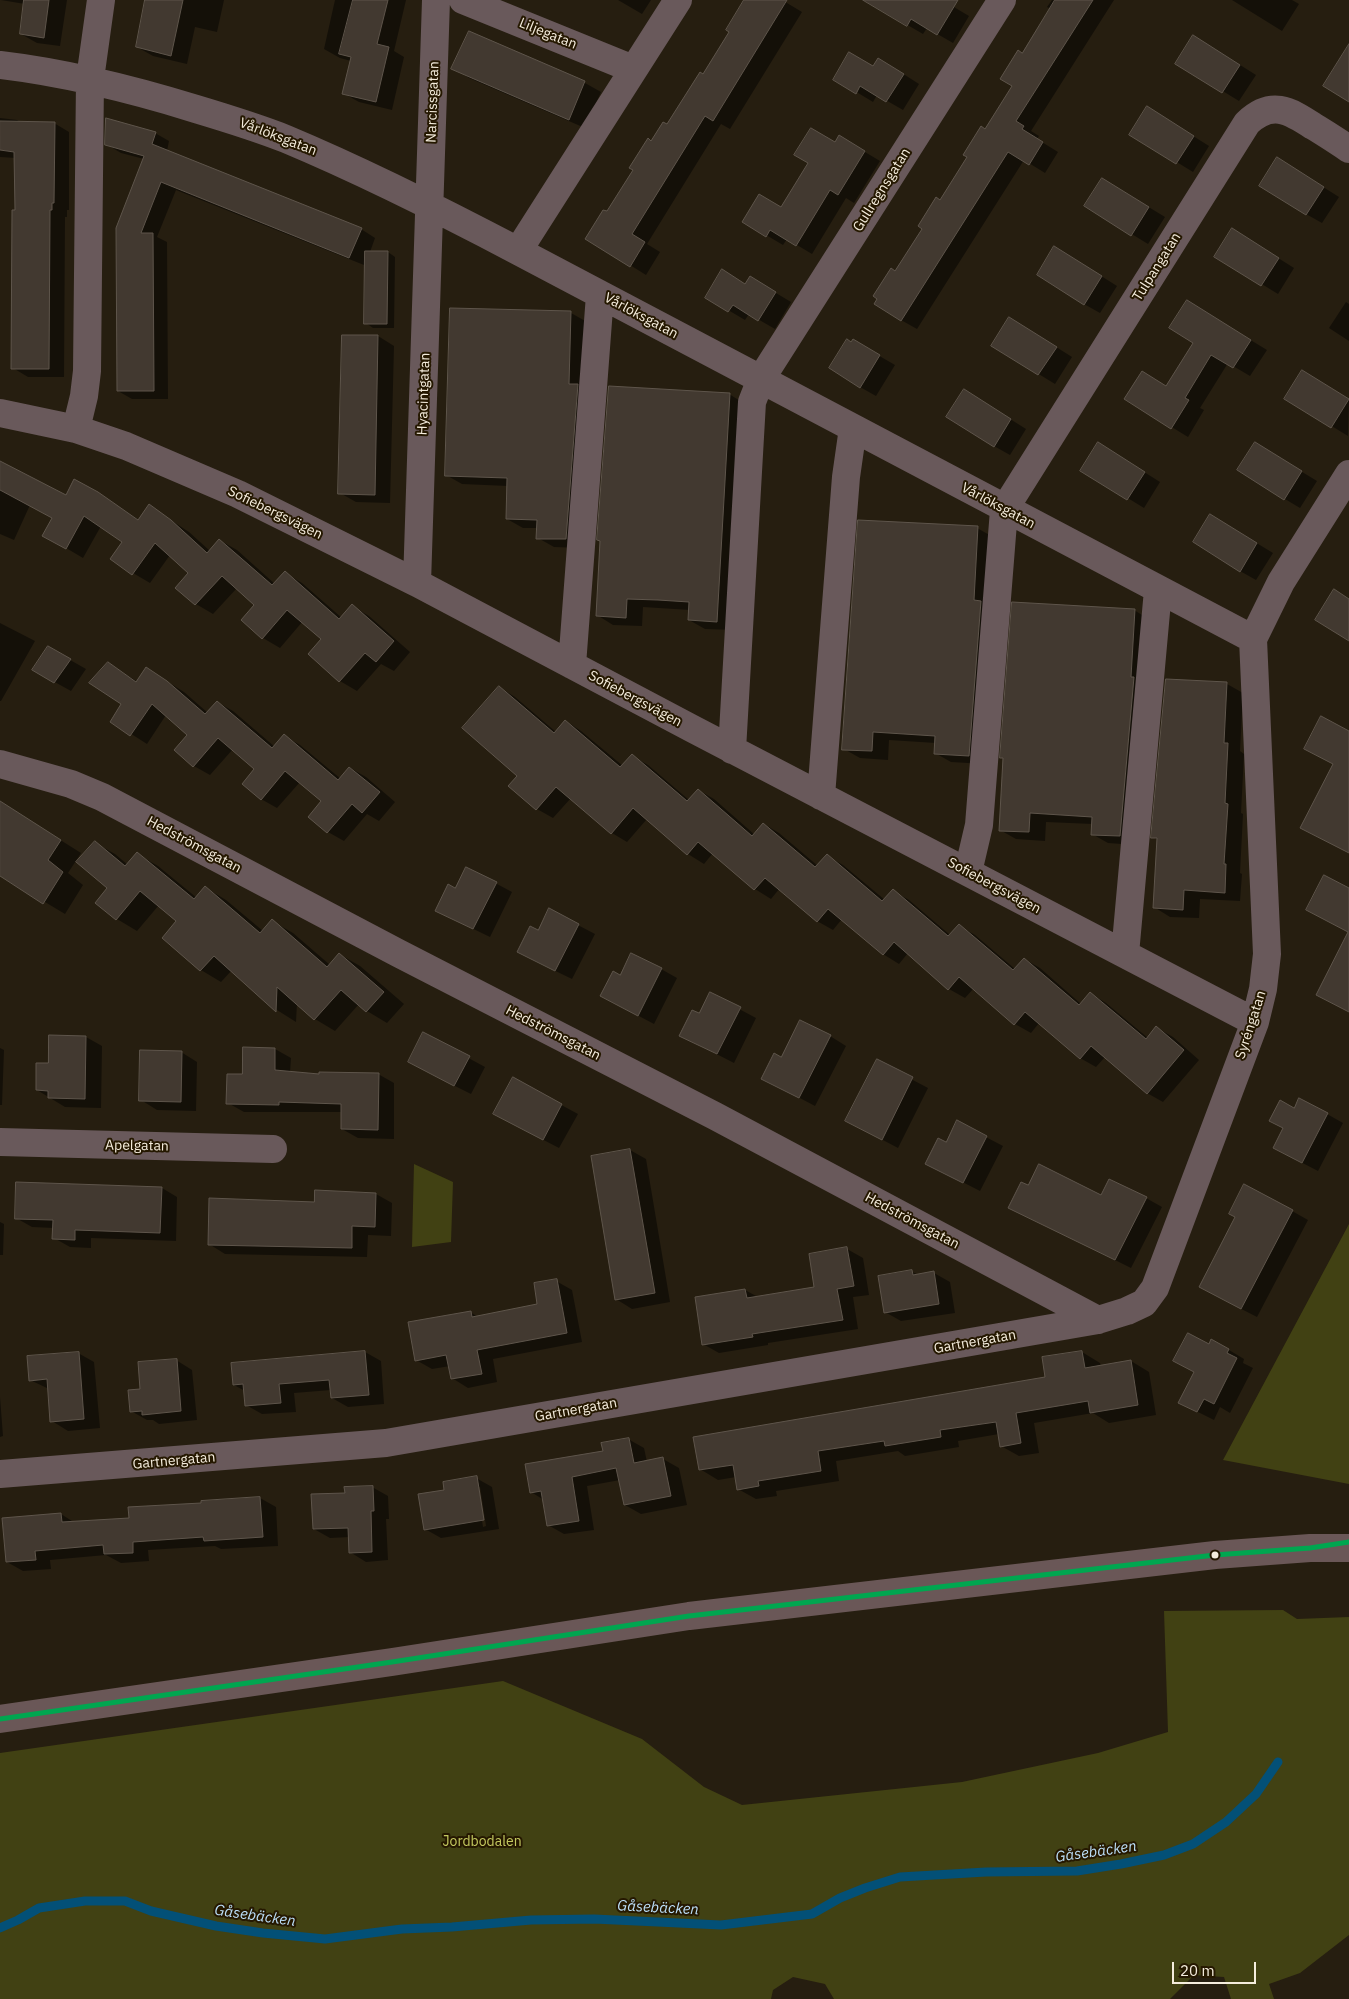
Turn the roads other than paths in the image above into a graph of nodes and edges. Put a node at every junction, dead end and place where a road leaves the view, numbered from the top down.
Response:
1 (101, 0) edge
2 (436, 0) edge
3 (463, 0) edge
4 (678, 0) edge
5 (1002, 0) edge
6 (0, 65) edge
7 (633, 69) junction
8 (90, 79) junction
9 (1349, 148) edge
10 (430, 205) junction
11 (518, 251) junction
12 (600, 295) junction
13 (762, 379) junction
14 (0, 413) edge
15 (853, 428) junction
16 (76, 429) junction
17 (1349, 474) edge
18 (1004, 510) junction
19 (418, 583) junction
20 (1158, 590) junction
21 (1253, 640) junction
22 (572, 665) junction
23 (732, 750) junction
24 (0, 764) edge
25 (821, 796) junction
26 (968, 872) junction
27 (1125, 954) junction
28 (1255, 1022) junction
29 (0, 1142) edge
30 (273, 1149) dead end
31 (1144, 1303) joint
32 (1098, 1320) junction
33 (0, 1474) edge
34 (1349, 1542) edge
35 (1310, 1548) junction
36 (1349, 1548) edge
37 (0, 1719) edge

1 - 8 street
2 - 10 street, Narcissgatan
3 - 7 street, Liljegatan
4 - 7 street
5 - 13 street, Gullregnsgatan
6 - 8 street, Vårlöksgatan
7 - 11 street
8 - 10 street, Vårlöksgatan
8 - 16 street
9 - 18 street, Tulpangatan
10 - 11 street, Vårlöksgatan
10 - 19 street, Hyacintgatan
11 - 12 street, Vårlöksgatan
12 - 13 street, Vårlöksgatan
12 - 22 street
13 - 15 street, Vårlöksgatan
13 - 23 street, Gullregnsgatan
14 - 16 street, Sofiebergsvägen
15 - 18 street, Vårlöksgatan
15 - 25 street
16 - 19 street, Sofiebergsvägen
17 - 21 street
18 - 20 street, Vårlöksgatan
18 - 26 street
19 - 22 street, Sofiebergsvägen
20 - 21 street, Vårlöksgatan
20 - 27 street
21 - 28 street, Syréngatan
22 - 23 street, Sofiebergsvägen
23 - 25 street, Sofiebergsvägen
24 - 32 street, Hedströmsgatan
25 - 26 street, Sofiebergsvägen
26 - 27 street, Sofiebergsvägen
27 - 28 street, Sofiebergsvägen
28 - 31 street, Syréngatan
29 - 30 street, Apelgatan
31 - 32 street, Gartnergatan
32 - 33 street, Gartnergatan
34 - 35 main road
35 - 36 main road
35 - 37 main road

